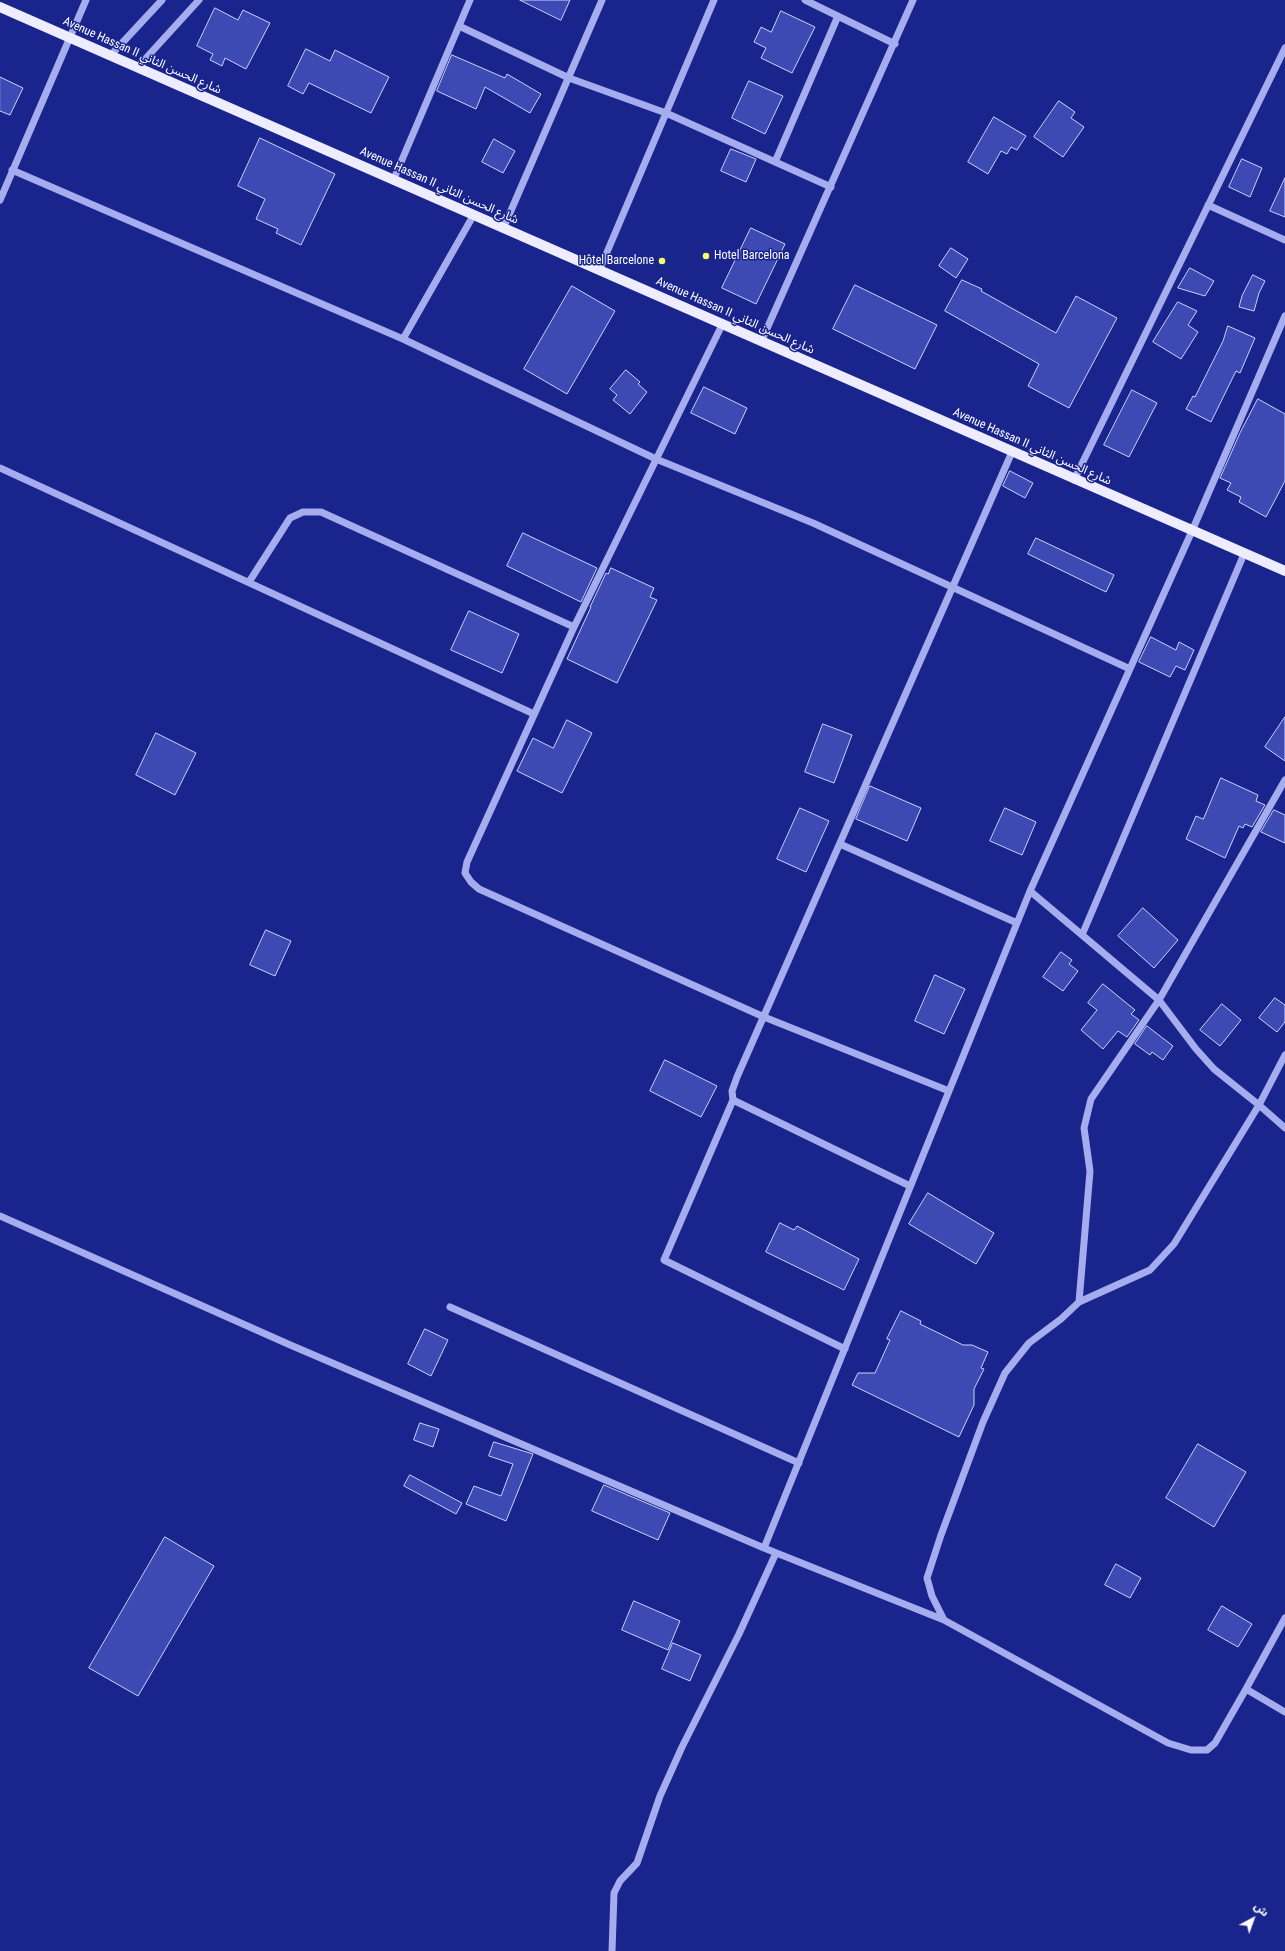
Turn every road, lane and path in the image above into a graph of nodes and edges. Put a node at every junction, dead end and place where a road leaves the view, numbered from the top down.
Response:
1 (86, 0) edge
2 (162, 0) edge
3 (199, 0) edge
4 (470, 0) edge
5 (602, 0) edge
6 (714, 0) edge
7 (913, 0) edge
8 (808, 1) edge
9 (0, 7) edge
10 (838, 16) junction
11 (459, 26) junction
12 (69, 38) junction
13 (894, 44) junction
14 (1285, 48) edge
15 (110, 56) junction
16 (137, 68) junction
17 (568, 78) junction
18 (666, 113) junction
19 (775, 162) junction
20 (12, 170) junction
21 (394, 180) junction
22 (831, 187) junction
23 (0, 200) edge
24 (1208, 205) junction
25 (473, 216) junction
26 (503, 229) junction
27 (1285, 240) edge
28 (599, 271) junction
29 (1285, 316) edge
30 (722, 325) junction
31 (403, 339) junction
32 (761, 342) junction
33 (1012, 452) junction
34 (656, 459) junction
35 (0, 468) edge
36 (1074, 480) junction
37 (1192, 531) junction
38 (1244, 554) junction
39 (1285, 571) edge
40 (249, 582) junction
41 (953, 587) junction
42 (574, 627) junction
43 (1130, 669) junction
44 (534, 714) junction
45 (1285, 780) edge
46 (840, 844) junction
47 (1030, 891) junction
48 (1017, 923) junction
49 (1082, 935) junction
50 (1159, 1000) junction
51 (764, 1017) junction
52 (1285, 1055) edge
53 (948, 1092) junction
54 (733, 1100) junction
55 (1259, 1105) junction
56 (1285, 1128) edge
57 (910, 1186) junction
58 (0, 1216) edge
59 (1080, 1302) junction
60 (450, 1307) dead end
61 (845, 1349) junction
62 (799, 1463) junction
63 (764, 1548) junction
64 (776, 1553) junction
65 (1285, 1618) edge
66 (944, 1620) junction
67 (1246, 1690) junction
68 (1285, 1712) edge
69 (612, 1951) edge

1 - 12 street
2 - 15 street
3 - 16 street
4 - 11 street
5 - 17 street
6 - 18 street
7 - 13 street
8 - 10 street
9 - 12 main road, Avenue Hassan II شارع الحسن الثاني
10 - 13 street
10 - 19 street
11 - 17 street
11 - 21 street
12 - 15 main road, Avenue Hassan II شارع الحسن الثاني
12 - 20 street
13 - 22 street
14 - 24 street
15 - 16 main road, Avenue Hassan II شارع الحسن الثاني
16 - 21 main road, Avenue Hassan II شارع الحسن الثاني
17 - 18 street
17 - 26 street
18 - 19 street
18 - 28 street
19 - 22 street
20 - 23 street
20 - 31 street
21 - 25 main road, Avenue Hassan II شارع الحسن الثاني
22 - 32 street
24 - 27 street
24 - 36 street
25 - 26 main road, Avenue Hassan II شارع الحسن الثاني
25 - 31 street
26 - 28 main road, Avenue Hassan II شارع الحسن الثاني
28 - 30 main road, Avenue Hassan II شارع الحسن الثاني
29 - 37 street
30 - 32 main road, Avenue Hassan II شارع الحسن الثاني
30 - 34 street
31 - 34 street
32 - 33 main road, Avenue Hassan II شارع الحسن الثاني
33 - 36 main road, Avenue Hassan II شارع الحسن الثاني
33 - 41 street
34 - 41 street
34 - 42 street
35 - 40 street
36 - 37 main road, Avenue Hassan II شارع الحسن الثاني
37 - 38 main road, Avenue Hassan II شارع الحسن الثاني
37 - 43 street
38 - 39 main road, Avenue Hassan II شارع الحسن الثاني
38 - 49 street
40 - 42 street
40 - 44 street
41 - 43 street
41 - 46 street
42 - 44 street
43 - 47 street
44 - 51 street
45 - 50 street
46 - 48 street
46 - 51 street
47 - 48 street
47 - 49 street
48 - 53 street
49 - 50 street
50 - 55 street
50 - 59 street
51 - 53 street
51 - 54 street
52 - 55 street
53 - 57 street
54 - 57 street
54 - 61 street
55 - 56 street
55 - 59 street
57 - 61 street
58 - 63 street
59 - 66 street
60 - 62 street
61 - 62 street
62 - 63 street
63 - 64 street
64 - 66 street
64 - 69 street
65 - 67 street
66 - 67 street
67 - 68 street

